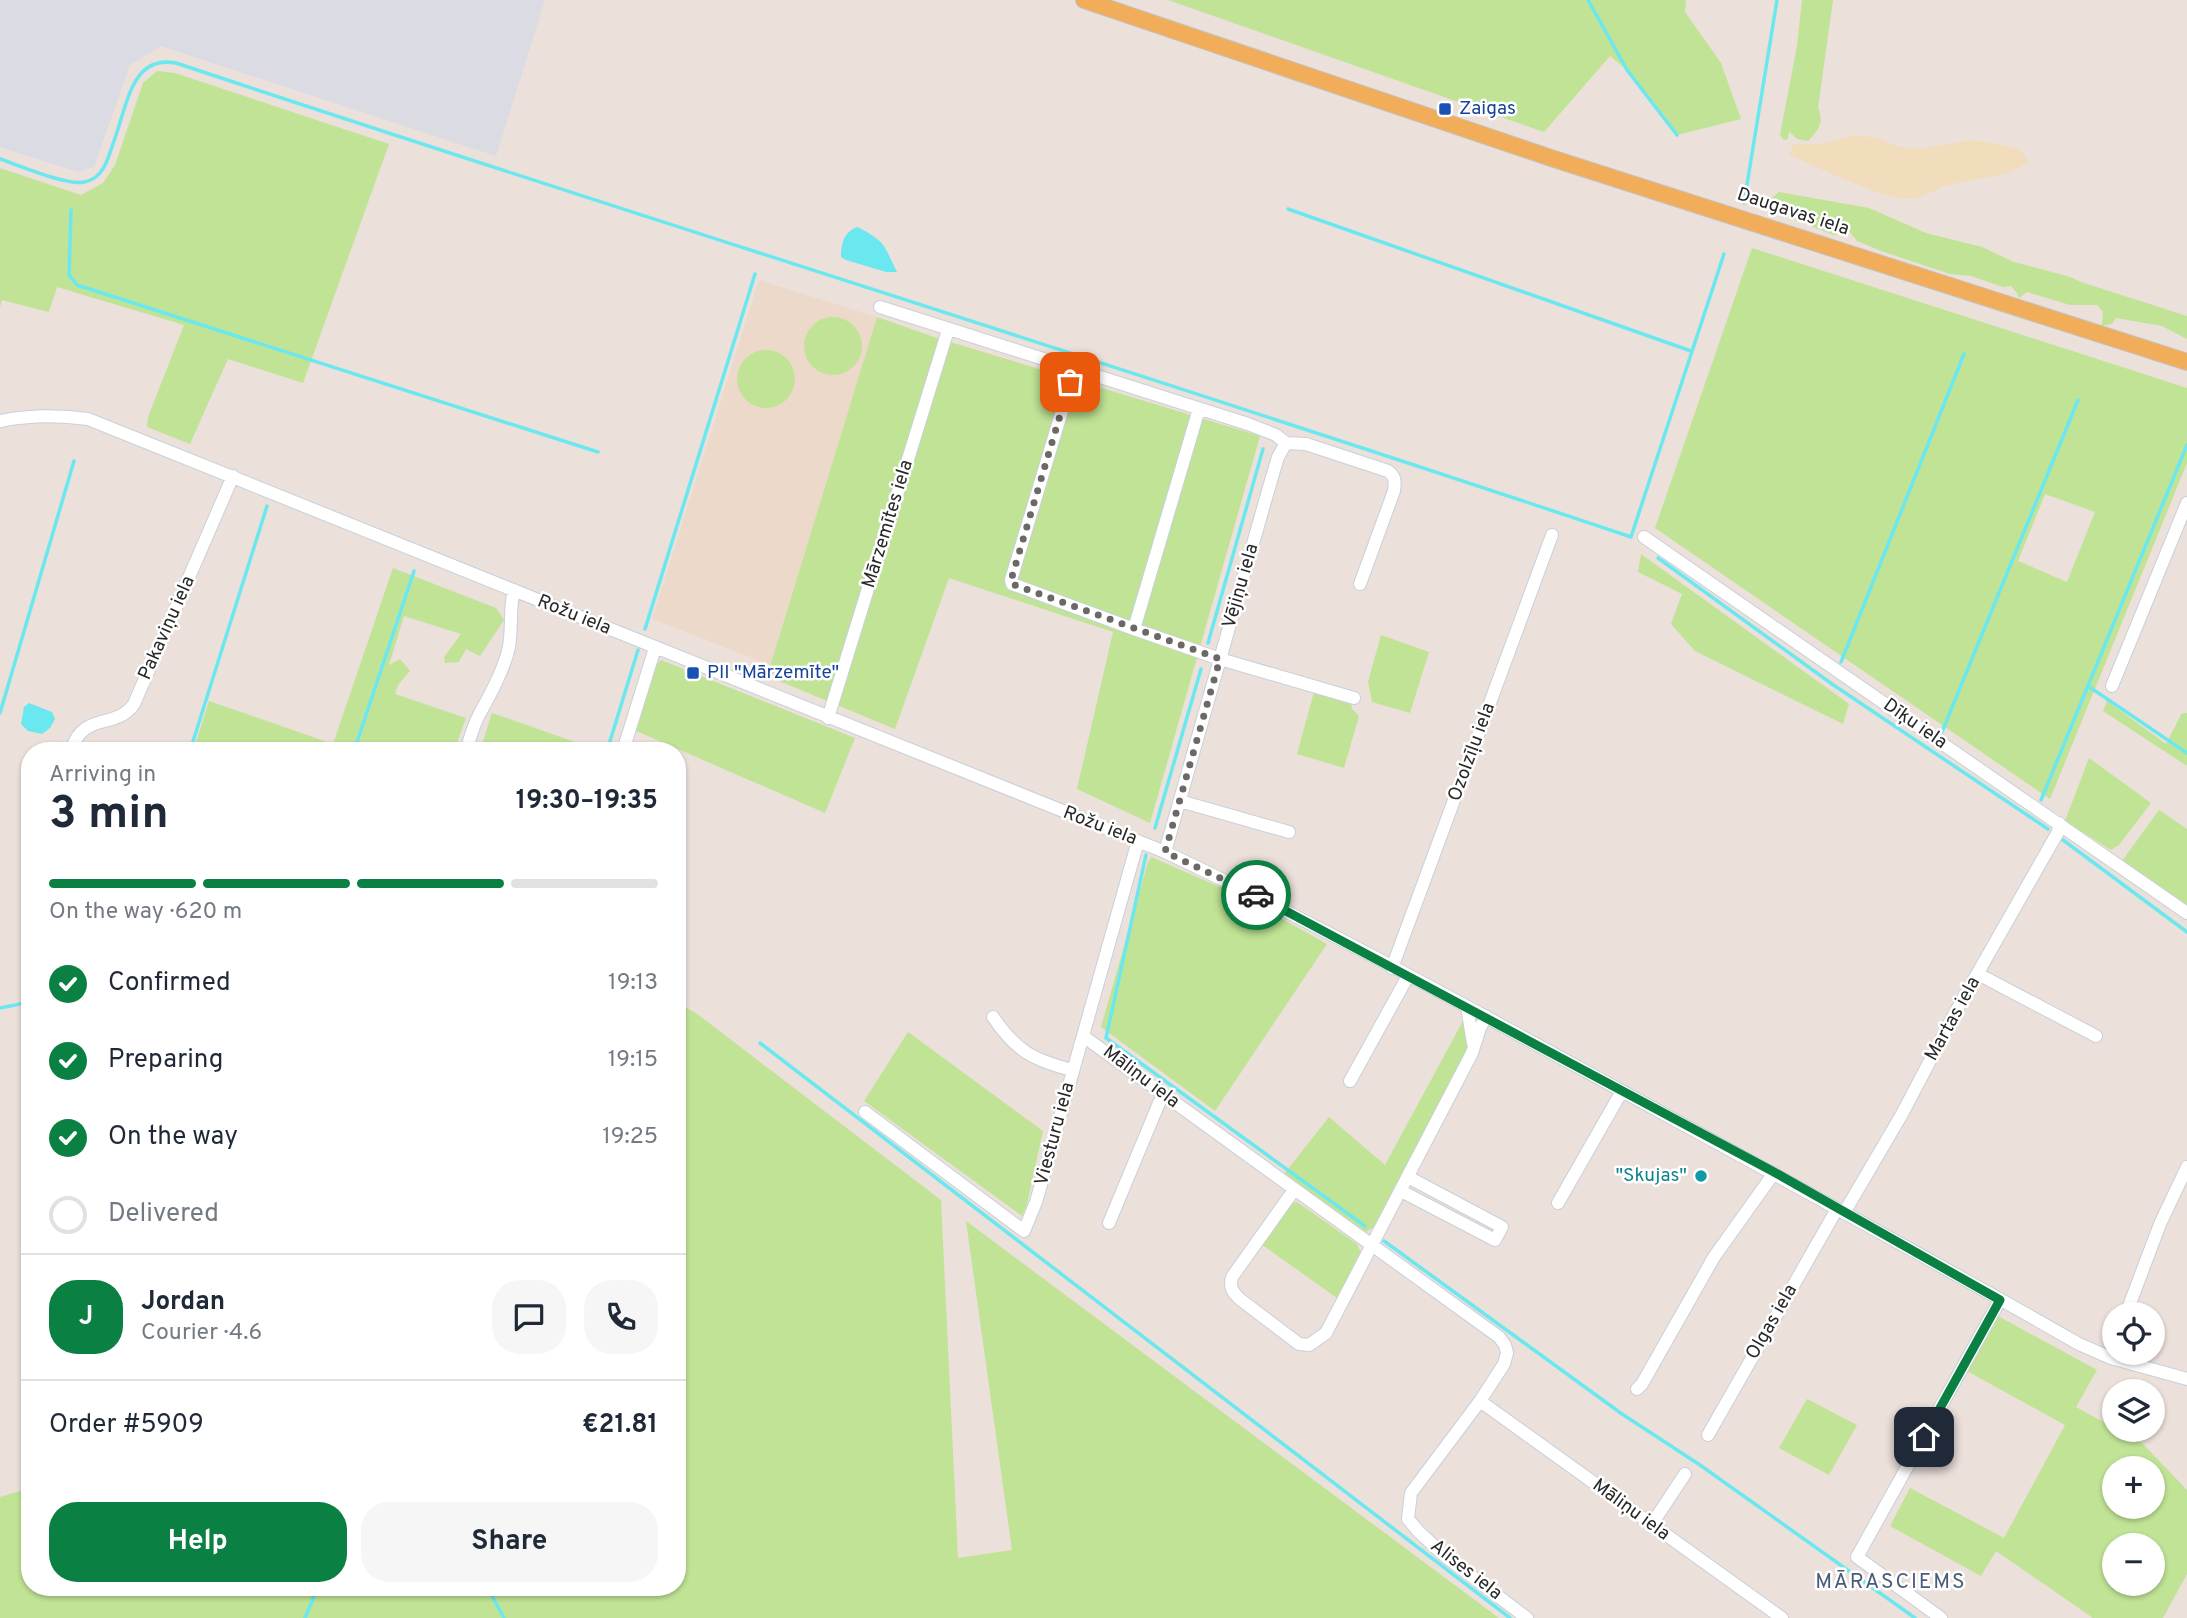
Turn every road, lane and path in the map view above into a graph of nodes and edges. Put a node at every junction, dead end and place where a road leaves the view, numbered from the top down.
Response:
1 (1084, 0) edge
2 (880, 307) dead end
3 (948, 330) junction
4 (2187, 362) edge
5 (1074, 371) junction
6 (1199, 409) junction
7 (0, 421) edge
8 (1286, 443) junction
9 (233, 476) junction
10 (2187, 503) edge
11 (1552, 536) dead end
12 (1644, 537) dead end
13 (2173, 538) junction
14 (2187, 543) edge
15 (1360, 584) dead end
16 (514, 590) junction
17 (1134, 629) junction
18 (655, 648) junction
19 (1220, 659) junction
20 (2112, 686) dead end
21 (1354, 698) dead end
22 (828, 718) junction
23 (73, 742) edge
24 (469, 742) edge
25 (626, 742) edge
26 (1180, 801) junction
27 (2059, 823) junction
28 (1289, 832) dead end
29 (1138, 841) junction
30 (1165, 852) junction
31 (2187, 912) edge
32 (1392, 968) junction
33 (1978, 974) junction
34 (1408, 976) junction
35 (1467, 1007) junction
36 (1486, 1016) junction
37 (993, 1017) dead end
38 (1083, 1036) junction
39 (2096, 1037) dead end
40 (1474, 1047) junction
41 (1072, 1070) junction
42 (1350, 1081) dead end
43 (1622, 1091) junction
44 (1165, 1095) junction
45 (865, 1112) dead end
46 (2187, 1167) edge
47 (1774, 1172) junction
48 (1408, 1177) junction
49 (1294, 1190) junction
50 (1401, 1191) junction
51 (1558, 1203) dead end
52 (1840, 1211) junction
53 (1109, 1223) dead end
54 (1371, 1246) junction
55 (2000, 1300) junction
56 (2131, 1302) edge
57 (2102, 1350) edge
58 (2147, 1365) edge
59 (2187, 1379) edge
60 (1637, 1389) dead end
61 (1480, 1401) junction
62 (1708, 1435) dead end
63 (1685, 1474) dead end
64 (1652, 1524) junction
65 (1527, 1618) edge
66 (1782, 1618) edge
67 (1941, 1618) edge

1 - 4 main road, Daugavas iela
2 - 3 street
3 - 5 street
3 - 22 street, Mārzemītes iela
5 - 6 street
5 - 17 street
6 - 8 street
6 - 17 street
7 - 9 street, Rožu iela
8 - 15 street
8 - 19 street, Vējiņu iela
9 - 16 street, Rožu iela
9 - 23 street, Pakaviņu iela
10 - 13 street
11 - 32 street, Ozolzīļu iela
12 - 27 street, Dīķu iela
13 - 14 street
13 - 20 street
16 - 18 street, Rožu iela
16 - 24 street
17 - 19 street
18 - 22 street, Rožu iela
18 - 25 street
19 - 21 street
19 - 26 street, Vējiņu iela
22 - 29 street, Rožu iela
26 - 28 street
26 - 30 street, Vējiņu iela
27 - 31 street, Dīķu iela
27 - 33 street, Martas iela
29 - 30 street, Rožu iela
29 - 38 street, Māliņu iela
30 - 32 street, Rožu iela
32 - 34 street, Rožu iela
33 - 39 street
33 - 52 street, Martas iela
34 - 35 street, Rožu iela
34 - 42 street
35 - 36 street, Rožu iela
35 - 40 street
36 - 40 street
36 - 43 street, Rožu iela
37 - 41 street
38 - 41 street, Viesturu iela
38 - 44 street, Māliņu iela
40 - 48 street
41 - 45 street, Viesturu iela
43 - 47 street, Rožu iela
43 - 51 street
44 - 49 street, Māliņu iela
44 - 53 street
46 - 56 street
47 - 52 street, Rožu iela
47 - 60 street
48 - 50 street
48 - 50 street
49 - 54 street, Māliņu iela
49 - 54 street
50 - 54 street
52 - 55 street, Rožu iela
52 - 62 street, Olgas iela
54 - 61 street, Māliņu iela
55 - 57 street, Rožu iela
55 - 67 street
58 - 59 street, Rožu iela
61 - 64 street, Māliņu iela
61 - 65 street, Alises iela
63 - 64 street
64 - 66 street, Māliņu iela

